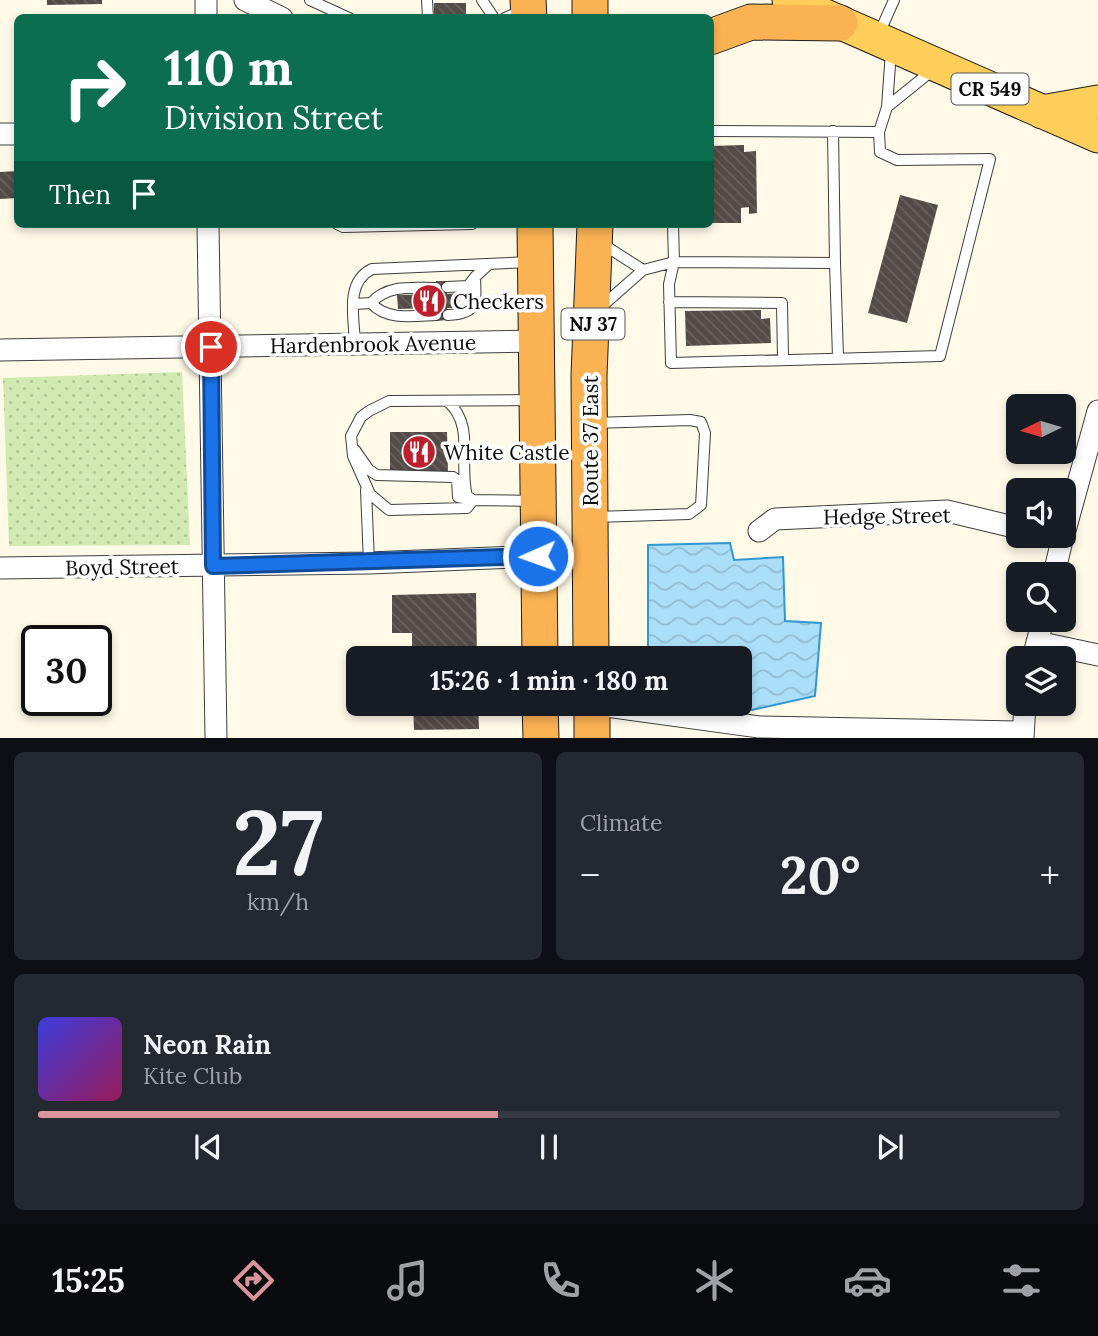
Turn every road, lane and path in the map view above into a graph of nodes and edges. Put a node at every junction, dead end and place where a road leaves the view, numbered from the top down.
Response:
1 (244, 0) edge
2 (310, 0) edge
3 (789, 0) edge
4 (879, 0) edge
5 (893, 3) edge
6 (323, 6) junction
7 (274, 14) edge
8 (320, 14) edge
9 (340, 14) edge
10 (840, 23) junction
11 (714, 36) edge
12 (884, 42) junction
13 (939, 66) junction
14 (1098, 102) edge
15 (887, 107) junction
16 (1042, 111) junction
17 (714, 131) edge
18 (833, 131) junction
19 (879, 132) junction
20 (1098, 136) edge
21 (208, 228) edge
22 (535, 228) edge
23 (673, 228) edge
24 (595, 232) edge
25 (536, 262) junction
26 (674, 262) junction
27 (835, 263) junction
28 (492, 264) junction
29 (643, 270) junction
30 (475, 277) junction
31 (669, 302) junction
32 (354, 303) junction
33 (371, 303) junction
34 (594, 313) junction
35 (536, 341) junction
36 (355, 343) junction
37 (211, 347) junction
38 (0, 350) edge
39 (838, 357) junction
40 (783, 359) junction
41 (536, 400) junction
42 (447, 401) junction
43 (1098, 411) edge
44 (590, 423) junction
45 (464, 425) junction
46 (351, 445) junction
47 (453, 477) junction
48 (1076, 483) edge
49 (366, 487) junction
50 (473, 500) junction
51 (538, 500) junction
52 (590, 517) junction
53 (1006, 525) edge
54 (758, 531) dead end
55 (538, 556) junction
56 (369, 563) junction
57 (213, 566) junction
58 (0, 568) edge
59 (540, 646) edge
60 (591, 646) edge
61 (1076, 653) edge
62 (1098, 655) edge
63 (540, 716) edge
64 (592, 716) edge
65 (679, 716) edge
66 (1024, 716) edge
67 (877, 733) edge
68 (1023, 735) edge
69 (216, 737) edge
70 (541, 737) edge
71 (592, 737) edge

1 - 7 street
2 - 6 lane
3 - 10 main road, CR 549
4 - 5 lane
5 - 12 lane
6 - 8 lane
6 - 9 lane
10 - 11 highway
10 - 12 main road, CR 549
12 - 13 main road, CR 549
12 - 15 lane
13 - 15 lane
13 - 16 main road, CR 549
14 - 16 main road
15 - 19 lane
16 - 20 main road, CR 549
17 - 18 lane
18 - 19 lane
18 - 27 lane
19 - 39 lane
21 - 37 street
22 - 25 highway, NJ 37
23 - 26 lane
24 - 29 lane
24 - 34 highway, Route 37 East / NJ 37
25 - 28 lane
25 - 35 highway, NJ 37
26 - 27 lane
26 - 29 lane
26 - 31 lane
27 - 39 lane
28 - 30 lane
28 - 32 lane
29 - 34 lane
30 - 33 lane
30 - 33 lane
31 - 40 lane
31 - 40 lane
32 - 33 lane
32 - 36 lane
34 - 44 highway, Route 37 East / NJ 37
35 - 36 street, Hardenbrook Avenue
35 - 41 highway, NJ 37
36 - 37 street, Hardenbrook Avenue
37 - 38 street, Hardenbrook Avenue
37 - 57 street
39 - 40 lane
41 - 42 lane
41 - 51 highway, NJ 37
42 - 45 lane
42 - 46 lane
43 - 48 street
44 - 52 highway, Route 37 East / NJ 37
44 - 52 lane
45 - 47 lane
45 - 50 lane
46 - 47 lane
46 - 49 lane
47 - 50 lane
49 - 50 lane
49 - 56 lane
50 - 51 lane
51 - 55 highway, NJ 37
52 - 60 highway, Route 37 East / NJ 37
53 - 54 street, Hedge Street
55 - 56 street, Boyd Street
55 - 59 highway, NJ 37
56 - 57 street, Boyd Street
57 - 58 street, Boyd Street
57 - 69 street
61 - 62 street
63 - 70 highway
64 - 71 highway
65 - 67 street
66 - 68 street
67 - 68 street

